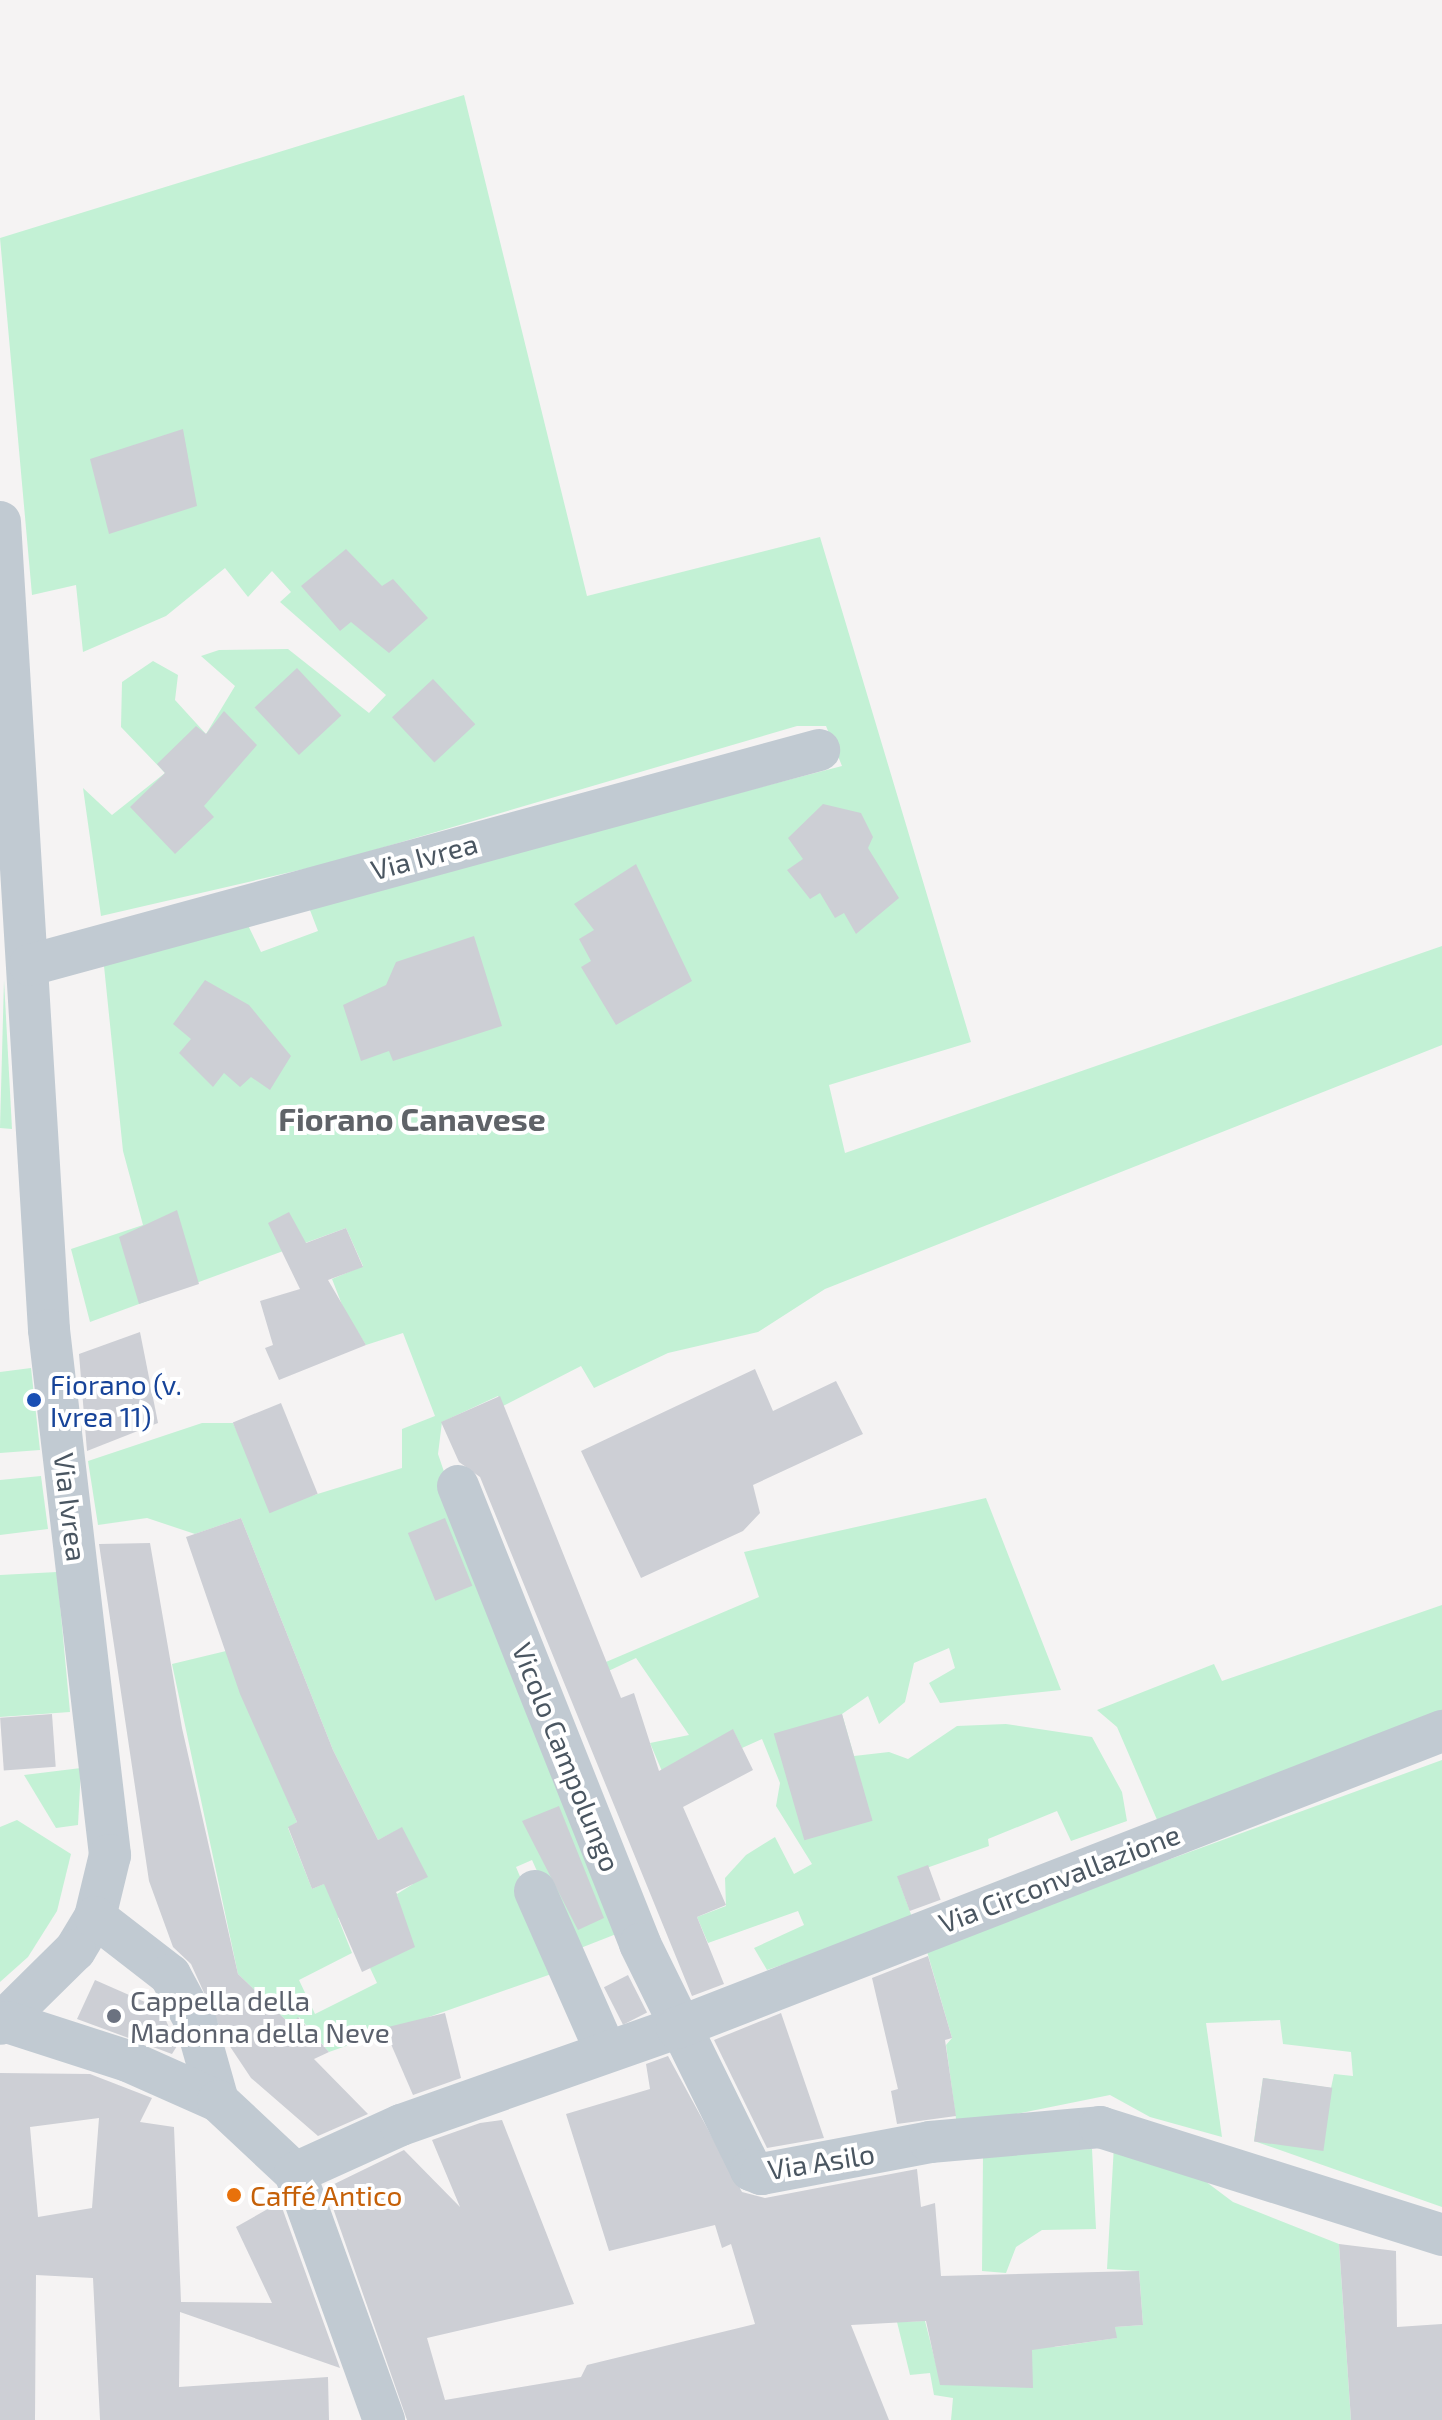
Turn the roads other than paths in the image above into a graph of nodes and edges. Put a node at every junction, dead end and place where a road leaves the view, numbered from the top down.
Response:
1 (0, 522) edge
2 (8, 727) edge
3 (819, 750) dead end
4 (30, 965) junction
5 (458, 1486) dead end
6 (1442, 1731) edge
7 (535, 1891) dead end
8 (95, 1917) junction
9 (4, 2023) edge
10 (677, 2028) junction
11 (605, 2050) junction
12 (218, 2101) junction
13 (295, 2173) junction
14 (1442, 2235) edge
15 (384, 2420) edge

1 - 2 street, Via Ivrea
2 - 4 street, Via Ivrea
3 - 4 street, Via Ivrea
4 - 8 street, Via Ivrea
5 - 10 street, Vicolo Campolungo
6 - 10 street, Via Circonvallazione
7 - 11 street
8 - 9 street, Via Ivrea
8 - 12 street
9 - 12 street
10 - 11 street
10 - 14 street, Via Asilo
11 - 13 street
12 - 13 street
13 - 15 street

